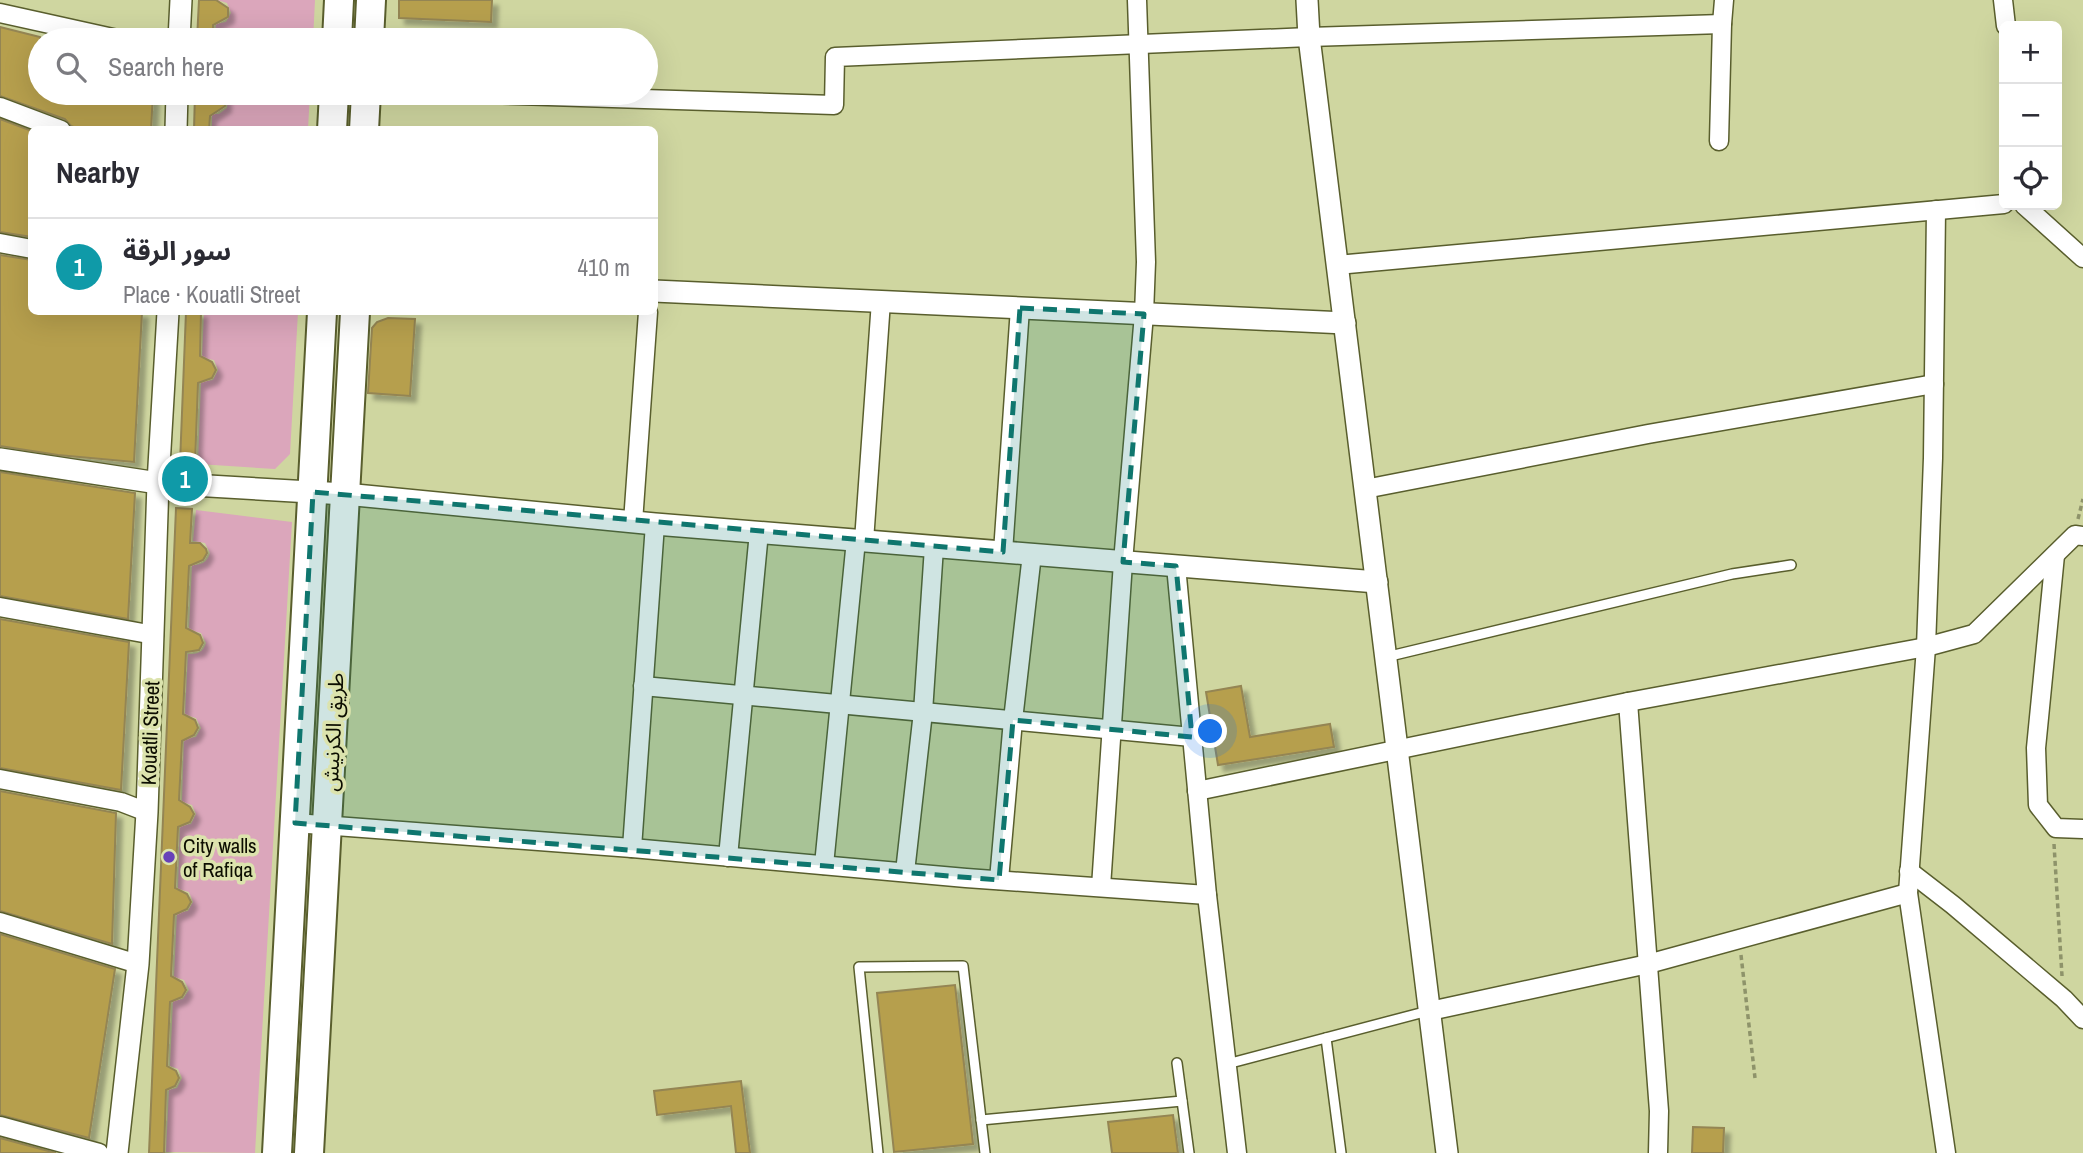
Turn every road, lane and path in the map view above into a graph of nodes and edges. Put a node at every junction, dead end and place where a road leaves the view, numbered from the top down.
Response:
1 (181, 0) edge
2 (339, 0) edge
3 (371, 0) edge
4 (1137, 0) edge
5 (1307, 0) edge
6 (1724, 0) edge
7 (2003, 0) edge
8 (0, 13) edge
9 (2005, 21) edge
10 (1721, 24) junction
11 (68, 28) edge
12 (180, 28) edge
13 (338, 28) edge
14 (370, 28) edge
15 (1309, 37) junction
16 (1138, 44) junction
17 (658, 99) edge
18 (177, 105) edge
19 (333, 105) edge
20 (365, 105) edge
21 (0, 107) edge
22 (50, 126) edge
23 (176, 126) edge
24 (332, 126) edge
25 (364, 126) edge
26 (1719, 141) dead end
27 (1999, 204) edge
28 (1936, 210) junction
29 (2030, 210) edge
30 (0, 243) edge
31 (28, 248) edge
32 (2083, 258) edge
33 (1338, 265) junction
34 (658, 291) edge
35 (881, 301) junction
36 (1020, 308) junction
37 (1144, 314) junction
38 (168, 315) edge
39 (322, 315) edge
40 (355, 315) edge
41 (648, 315) edge
42 (1345, 323) junction
43 (1934, 384) junction
44 (0, 459) edge
45 (158, 483) junction
46 (1365, 489) junction
47 (313, 492) junction
48 (345, 494) junction
49 (644, 523) junction
50 (759, 532) junction
51 (2083, 536) edge
52 (860, 540) junction
53 (934, 547) junction
54 (1003, 552) junction
55 (1032, 554) junction
56 (2054, 555) junction
57 (1123, 562) junction
58 (1791, 565) dead end
59 (1176, 566) junction
60 (1377, 582) junction
61 (0, 607) edge
62 (154, 635) junction
63 (1926, 647) junction
64 (1386, 657) junction
65 (643, 686) junction
66 (743, 695) junction
67 (1628, 702) junction
68 (839, 704) junction
69 (923, 712) junction
70 (1013, 720) junction
71 (1112, 729) junction
72 (1192, 737) junction
73 (1397, 749) junction
74 (0, 779) edge
75 (1197, 790) junction
76 (146, 812) junction
77 (295, 823) junction
78 (328, 827) junction
79 (2056, 828) junction
80 (2083, 829) edge
81 (632, 848) junction
82 (728, 857) junction
83 (824, 865) junction
84 (1909, 871) junction
85 (905, 872) junction
86 (999, 880) junction
87 (1101, 887) junction
88 (1908, 893) junction
89 (1207, 895) junction
90 (0, 922) edge
91 (1740, 939) junction
92 (138, 964) junction
93 (1648, 964) junction
94 (2064, 999) junction
95 (1430, 1011) junction
96 (2083, 1019) edge
97 (1326, 1038) junction
98 (1177, 1063) dead end
99 (1227, 1065) junction
100 (1755, 1078) dead end
101 (1182, 1101) junction
102 (981, 1120) junction
103 (0, 1126) edge
104 (99, 1153) edge
105 (117, 1153) edge
106 (277, 1153) edge
107 (309, 1153) edge
108 (878, 1153) edge
109 (985, 1153) edge
110 (1189, 1153) edge
111 (1237, 1153) edge
112 (1341, 1153) edge
113 (1447, 1153) edge
114 (1658, 1153) edge
115 (1946, 1153) edge

1 - 12 street
2 - 13 main road
3 - 14 main road
4 - 16 street
5 - 15 street
6 - 10 street
7 - 9 street
8 - 11 street
10 - 15 street
10 - 26 street
15 - 16 street
15 - 33 street
16 - 17 street
16 - 37 street
18 - 23 street
19 - 24 main road
20 - 25 main road
21 - 22 street
27 - 28 street
28 - 33 street
28 - 43 street
29 - 32 street
30 - 31 street
33 - 42 street
34 - 35 street
35 - 36 street
35 - 52 street
36 - 37 street
36 - 54 street
37 - 42 street
37 - 57 street
38 - 45 street, Kouatli Street
39 - 47 main road, طريق الكرنيش
40 - 48 main road, طريق الكرنيش
41 - 49 street
42 - 46 street
43 - 46 street
43 - 63 street
44 - 45 street
45 - 47 street
45 - 62 street, Kouatli Street
46 - 60 street
47 - 48 street
47 - 77 main road, طريق الكرنيش
48 - 49 street
48 - 78 main road, طريق الكرنيش
49 - 50 street
49 - 65 street
50 - 52 street
50 - 66 street
51 - 56 street
52 - 53 street
52 - 68 street
53 - 54 street
53 - 69 street
54 - 55 street
55 - 57 street
55 - 70 street
56 - 63 street
56 - 79 street
57 - 59 street
57 - 71 street
58 - 64 lane
59 - 60 street
59 - 72 street
60 - 64 street
61 - 62 street
62 - 76 street, Kouatli Street
63 - 67 street
63 - 84 street
64 - 73 street
65 - 66 street
65 - 81 street
66 - 68 street
66 - 82 street
67 - 73 street
67 - 93 street
68 - 69 street
68 - 83 street
69 - 70 street
69 - 85 street
70 - 71 street
70 - 86 street
71 - 72 street
71 - 87 street
72 - 75 street
73 - 75 street
73 - 95 street
74 - 76 street
75 - 89 street
76 - 92 street, Kouatli Street
77 - 78 street
77 - 106 main road, طريق الكرنيش
78 - 81 street
78 - 107 main road, طريق الكرنيش
79 - 80 street
79 - 94 path
81 - 82 street
82 - 83 street
83 - 85 street
84 - 88 street
84 - 94 street
85 - 86 street
86 - 87 street
87 - 89 street
88 - 91 street
88 - 115 street
89 - 99 street
90 - 92 street
91 - 93 street
91 - 100 path
92 - 105 street, Kouatli Street
93 - 95 street
93 - 114 street
94 - 96 street
95 - 97 lane
95 - 113 street
97 - 99 lane
97 - 112 lane
98 - 101 lane
99 - 111 street
101 - 102 lane
101 - 110 lane
102 - 108 lane
102 - 109 lane
103 - 104 street

